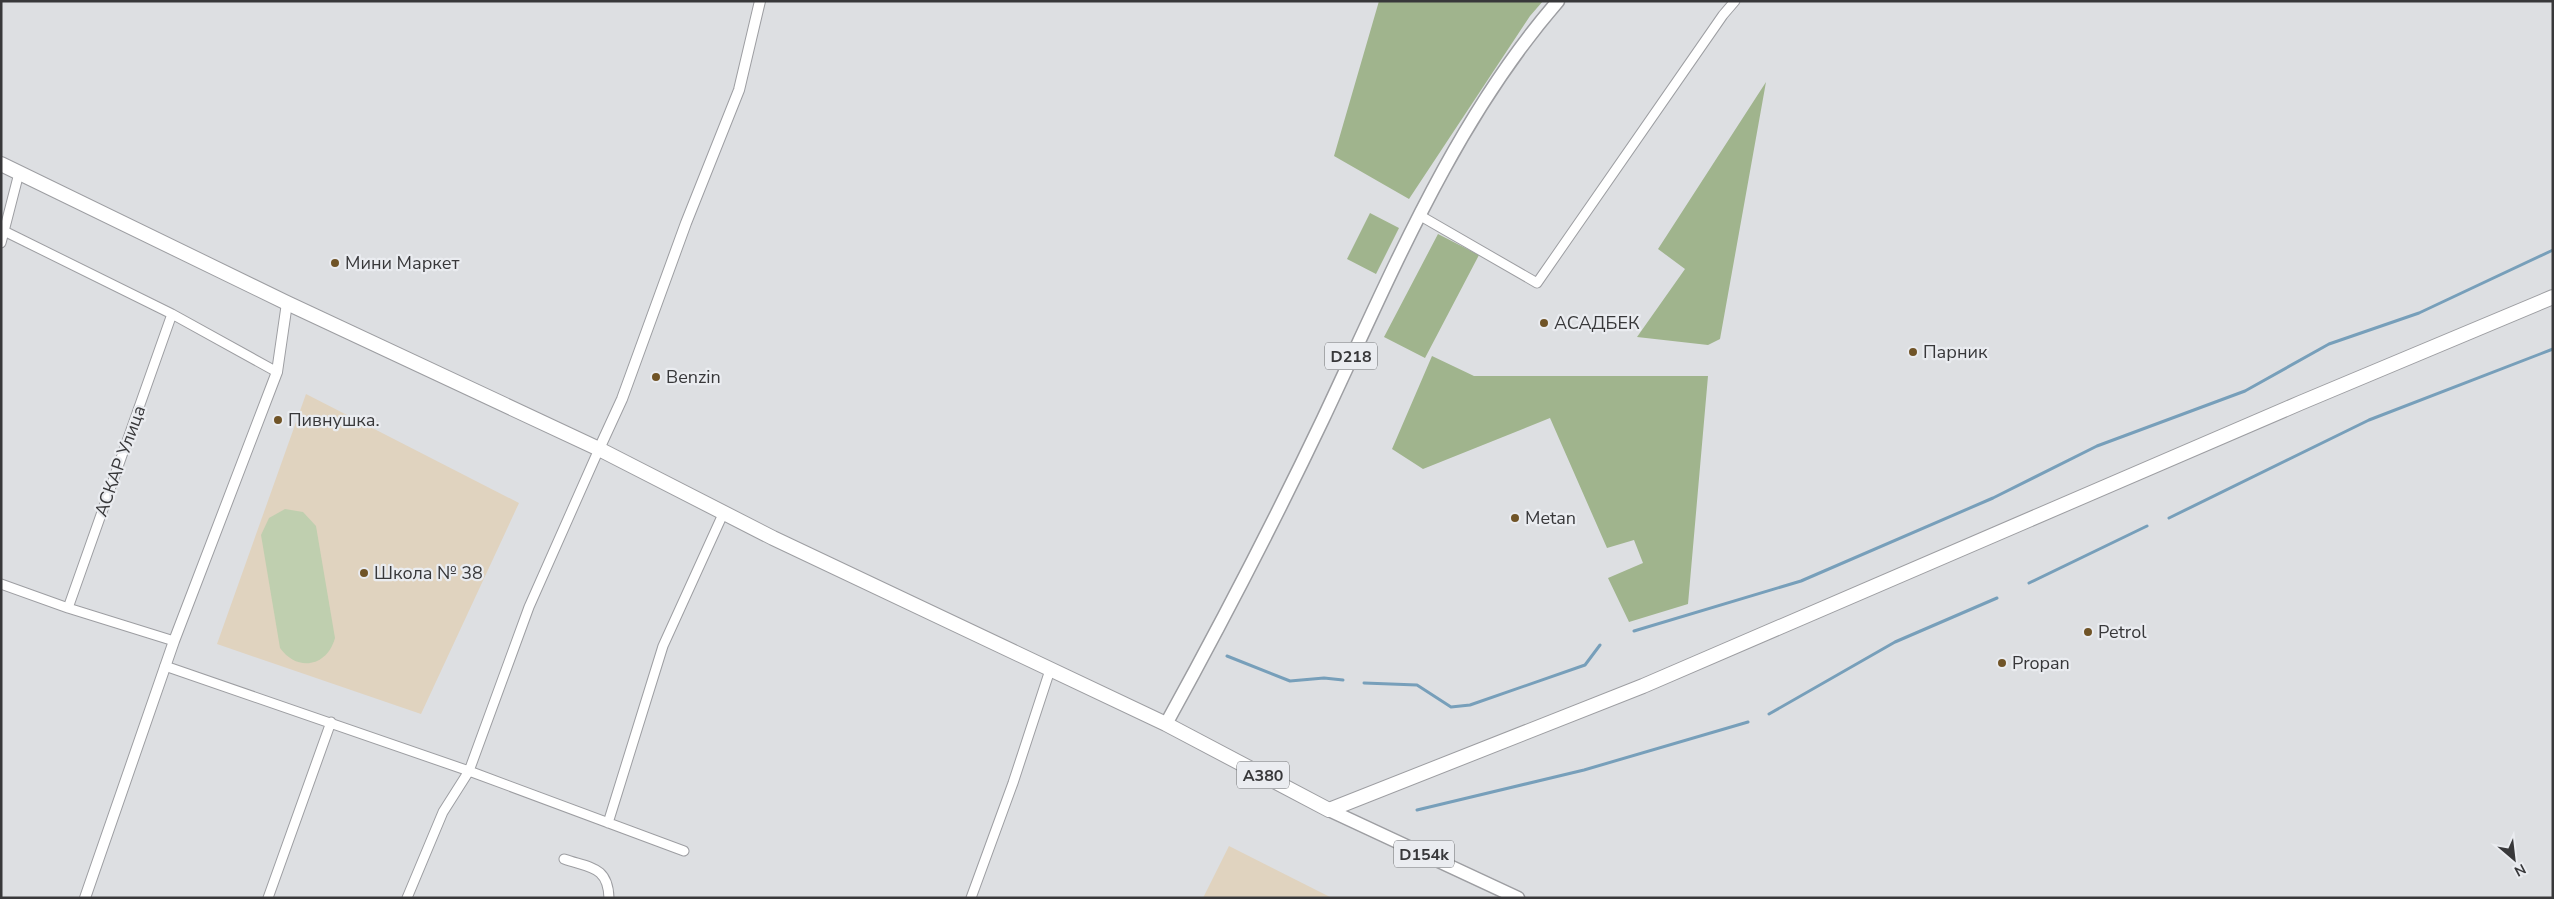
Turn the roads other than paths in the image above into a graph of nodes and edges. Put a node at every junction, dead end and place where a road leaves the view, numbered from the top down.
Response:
1 (760, 1) edge
2 (1558, 1) edge
3 (1735, 1) edge
4 (1, 164) edge
5 (19, 173) junction
6 (1419, 215) junction
7 (4, 231) junction
8 (1, 243) edge
9 (2553, 297) edge
10 (287, 303) junction
11 (172, 314) junction
12 (277, 372) junction
13 (599, 449) junction
14 (723, 514) junction
15 (1, 584) edge
16 (68, 608) junction
17 (174, 641) junction
18 (166, 666) junction
19 (1050, 670) junction
20 (331, 722) junction
21 (1166, 724) junction
22 (469, 771) junction
23 (1329, 810) junction
24 (608, 822) junction
25 (684, 851) dead end
26 (564, 859) dead end
27 (85, 898) edge
28 (268, 898) edge
29 (407, 898) edge
30 (609, 898) edge
31 (971, 898) edge
32 (1518, 898) edge

1 - 13 street
2 - 6 main road, D218
3 - 6 street
4 - 5 highway, A380
5 - 7 street
5 - 10 highway, A380
6 - 21 main road, D218
7 - 8 street
7 - 11 street
9 - 23 highway
10 - 12 street
10 - 13 highway, A380
11 - 12 street
11 - 16 street, АСКАР Улица
12 - 17 street
13 - 14 highway, A380
13 - 22 street
14 - 19 highway, A380
14 - 24 street
15 - 16 street
16 - 17 street
17 - 18 street
18 - 20 street
18 - 27 street
19 - 21 highway, A380
19 - 31 street
20 - 22 street
20 - 28 street
21 - 23 highway, A380
22 - 24 street
22 - 29 street
23 - 32 main road, D154k
24 - 25 street
26 - 30 street

